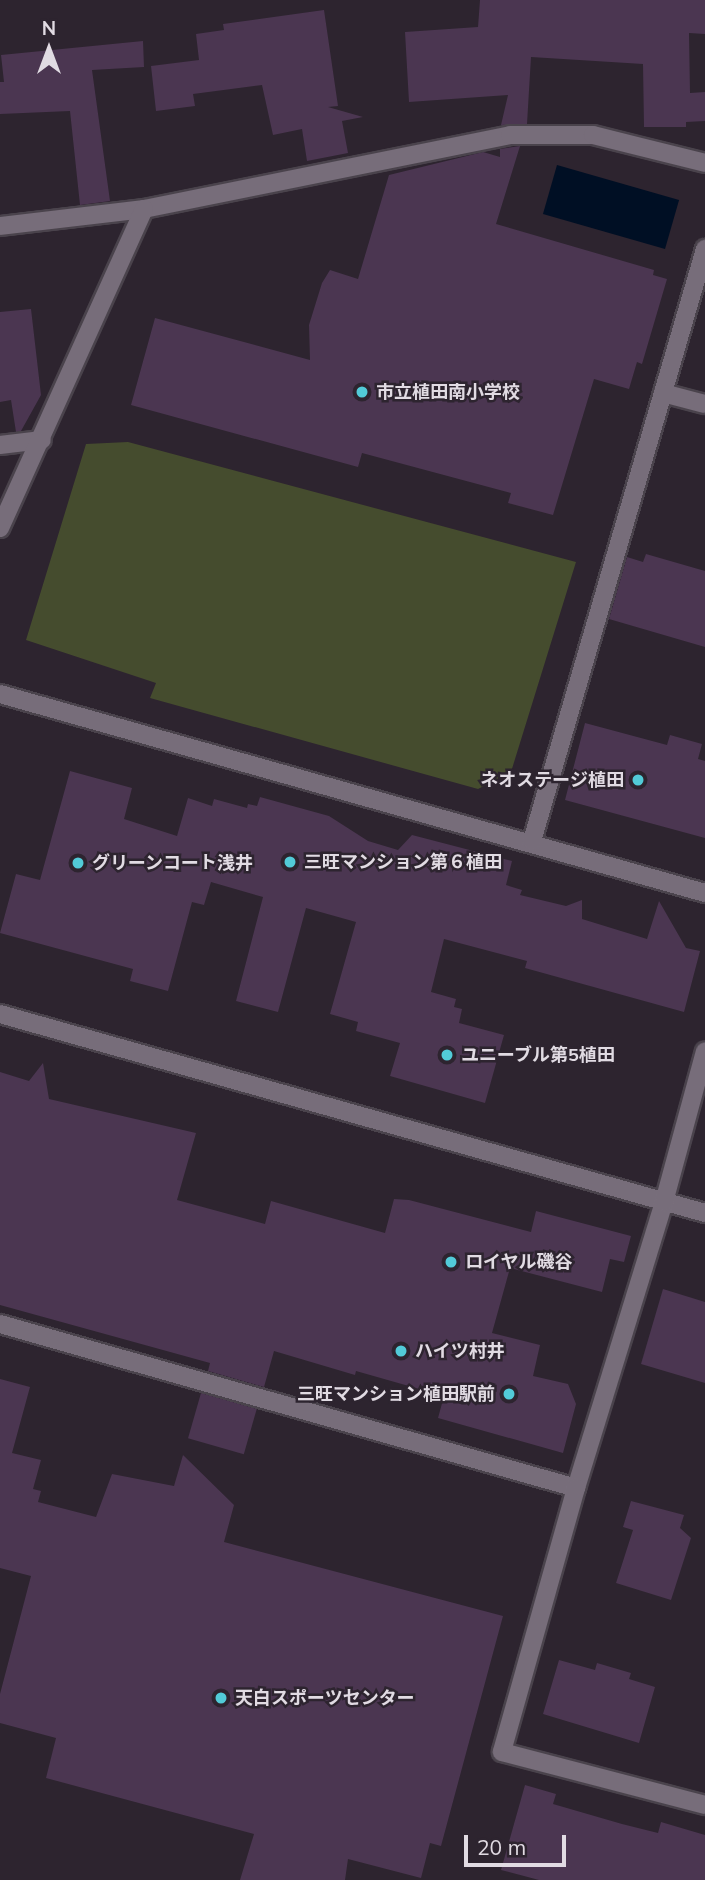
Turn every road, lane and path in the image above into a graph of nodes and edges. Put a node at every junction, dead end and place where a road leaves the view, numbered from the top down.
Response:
1 (705, 163) edge
2 (144, 209) junction
3 (0, 226) edge
4 (705, 249) edge
5 (663, 393) junction
6 (705, 404) edge
7 (42, 440) junction
8 (0, 445) edge
9 (0, 528) edge
10 (0, 694) edge
11 (532, 841) junction
12 (705, 893) edge
13 (0, 1014) edge
14 (705, 1051) edge
15 (664, 1202) junction
16 (705, 1213) edge
17 (0, 1324) edge
18 (576, 1488) junction
19 (705, 1805) edge

1 - 2 street
2 - 3 street
2 - 7 street
4 - 5 street
5 - 6 street
5 - 11 street
7 - 8 street
7 - 9 street
10 - 11 street
11 - 12 street
13 - 15 street
14 - 15 street
15 - 16 street
15 - 18 street
17 - 18 street
18 - 19 street

